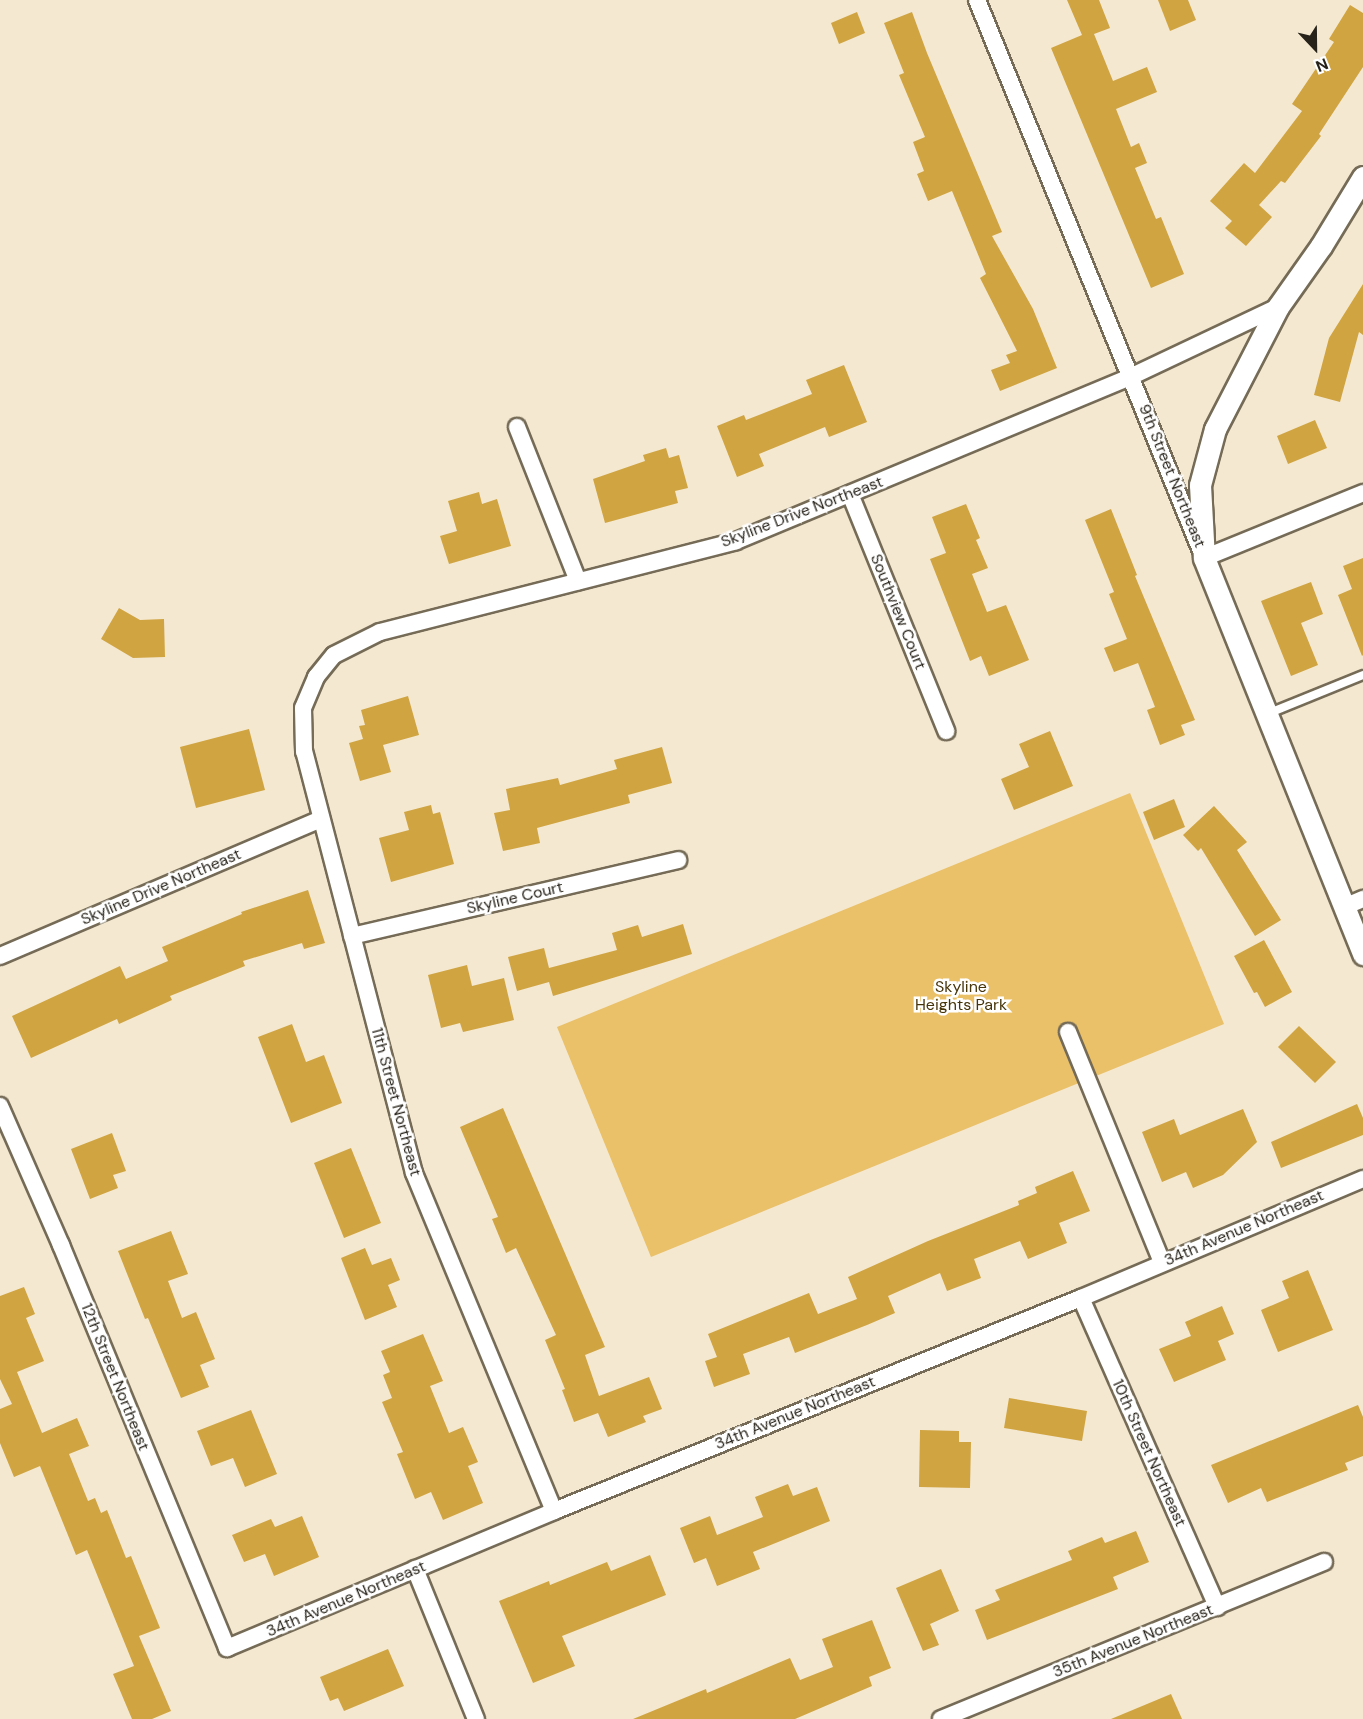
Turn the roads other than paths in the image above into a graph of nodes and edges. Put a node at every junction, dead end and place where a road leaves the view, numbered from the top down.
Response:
1 (976, 0) edge
2 (1363, 177) edge
3 (1278, 307) junction
4 (1132, 376) junction
5 (517, 427) dead end
6 (850, 494) junction
7 (1363, 494) edge
8 (1204, 558) junction
9 (578, 581) junction
10 (1363, 675) edge
11 (316, 678) joint
12 (1267, 714) junction
13 (946, 730) dead end
14 (321, 819) junction
15 (678, 860) dead end
16 (1354, 903) edge
17 (352, 936) junction
18 (1363, 954) edge
19 (0, 956) edge
20 (1068, 1032) dead end
21 (0, 1106) edge
22 (1363, 1179) edge
23 (1162, 1262) junction
24 (1081, 1298) junction
25 (554, 1511) junction
26 (1324, 1562) dead end
27 (415, 1569) junction
28 (1217, 1607) junction
29 (227, 1648) joint
30 (476, 1719) edge
31 (941, 1719) edge

1 - 4 street, 9th Street Northeast
2 - 3 street, Skyline Drive Northeast
3 - 4 street, Skyline Drive Northeast
3 - 8 street, Skyline Drive Northeast
4 - 6 street, Skyline Drive Northeast
4 - 8 street, 9th Street Northeast
5 - 9 street
6 - 9 street, Skyline Drive Northeast
6 - 13 street, Southview Court
7 - 8 street
8 - 12 street, 9th Street Northeast
9 - 11 street, Skyline Drive Northeast
10 - 12 lane
11 - 14 street, 11th Street Northeast
12 - 16 street, 9th Street Northeast
14 - 17 street, 11th Street Northeast
14 - 19 street, Skyline Drive Northeast
15 - 17 street, Skyline Court
16 - 18 street, 9th Street Northeast
17 - 25 street, 11th Street Northeast
20 - 23 street
21 - 29 street, 12th Street Northeast
22 - 23 street, 34th Avenue Northeast
23 - 24 street, 34th Avenue Northeast
24 - 25 street, 34th Avenue Northeast
24 - 28 street, 10th Street Northeast
25 - 27 street, 34th Avenue Northeast
26 - 28 street, 35th Avenue Northeast
27 - 29 street, 34th Avenue Northeast
27 - 30 street
28 - 31 street, 35th Avenue Northeast

